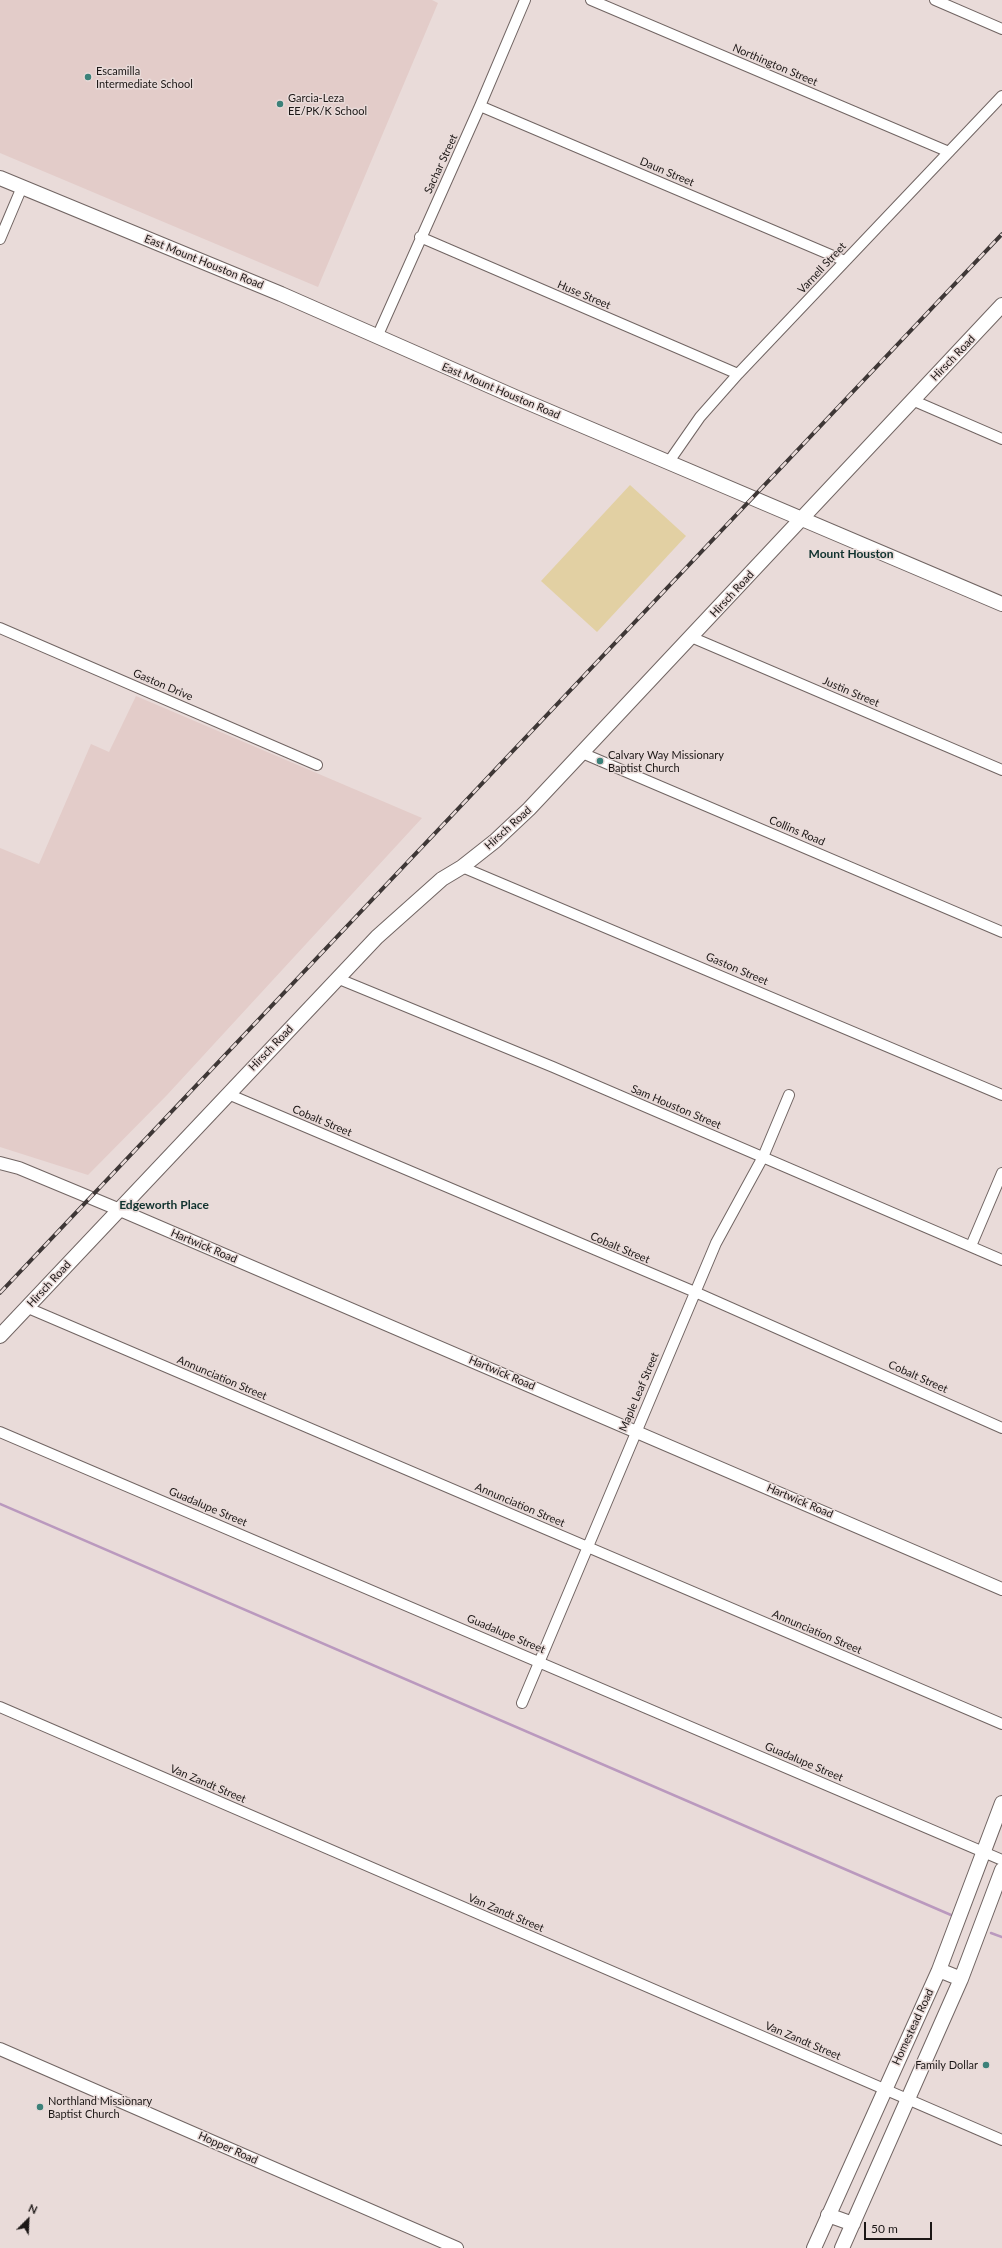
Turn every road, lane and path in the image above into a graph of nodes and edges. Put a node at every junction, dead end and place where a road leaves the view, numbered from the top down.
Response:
1 (525, 0) edge
2 (592, 0) edge
3 (935, 0) edge
4 (1002, 29) edge
5 (1002, 96) edge
6 (480, 106) junction
7 (949, 152) junction
8 (0, 178) edge
9 (22, 187) junction
10 (420, 238) junction
11 (0, 239) edge
12 (845, 261) junction
13 (1002, 305) edge
14 (376, 337) junction
15 (738, 374) junction
16 (912, 400) junction
17 (1002, 439) edge
18 (668, 463) junction
19 (802, 519) junction
20 (1002, 604) edge
21 (0, 628) edge
22 (691, 637) junction
23 (582, 753) junction
24 (317, 765) dead end
25 (1002, 770) edge
26 (462, 867) junction
27 (1002, 932) edge
28 (339, 979) junction
29 (228, 1094) junction
30 (789, 1095) dead end
31 (1002, 1095) edge
32 (763, 1157) junction
33 (0, 1163) edge
34 (1002, 1173) edge
35 (120, 1210) junction
36 (971, 1246) junction
37 (1002, 1260) edge
38 (695, 1292) junction
39 (28, 1308) junction
40 (0, 1336) edge
41 (1002, 1428) edge
42 (636, 1431) junction
43 (0, 1432) edge
44 (587, 1547) junction
45 (1002, 1589) edge
46 (539, 1661) junction
47 (522, 1703) dead end
48 (0, 1707) edge
49 (1002, 1724) edge
50 (1002, 1803) edge
51 (984, 1852) junction
52 (1002, 1860) edge
53 (1002, 1870) edge
54 (939, 1970) junction
55 (961, 1979) junction
56 (0, 2049) edge
57 (884, 2089) junction
58 (907, 2099) junction
59 (1002, 2140) edge
60 (828, 2215) junction
61 (853, 2224) junction
62 (457, 2248) edge
63 (814, 2248) edge
64 (842, 2248) edge

1 - 6 street, Sachar Street
2 - 7 street, Northington Street
3 - 4 street
5 - 7 street, Varnell Street
6 - 10 street, Sachar Street
6 - 12 street, Daun Street
7 - 12 street, Varnell Street
8 - 9 main road, East Mount Houston Road
9 - 11 street
9 - 14 main road, East Mount Houston Road
10 - 14 street, Sachar Street
10 - 15 street, Huse Street
12 - 15 street, Varnell Street
13 - 16 main road, Hirsch Road
14 - 18 main road, East Mount Houston Road
15 - 18 street, Varnell Street
16 - 17 street
16 - 19 main road, Hirsch Road
18 - 19 main road, East Mount Houston Road
19 - 20 main road, East Mount Houston Road
19 - 22 main road, Hirsch Road
21 - 24 street, Gaston Drive
22 - 23 main road, Hirsch Road
22 - 25 street, Justin Street
23 - 26 main road, Hirsch Road
23 - 27 street, Collins Road
26 - 28 main road, Hirsch Road
26 - 31 street, Gaston Street
28 - 29 main road, Hirsch Road
28 - 32 street, Sam Houston Street
29 - 35 main road, Hirsch Road
29 - 38 street, Cobalt Street
30 - 32 street, Maple Leaf Street
32 - 36 street, Sam Houston Street
32 - 38 street, Maple Leaf Street
33 - 35 street, Hartwick Road
34 - 36 street
35 - 39 main road, Hirsch Road
35 - 42 street, Hartwick Road
36 - 37 street, Sam Houston Street
38 - 41 street, Cobalt Street
38 - 42 street, Maple Leaf Street
39 - 40 main road, Hirsch Road
39 - 44 street, Annunciation Street
42 - 44 street, Maple Leaf Street
42 - 45 street, Hartwick Road
43 - 46 street, Guadalupe Street
44 - 46 street, Maple Leaf Street
44 - 49 street, Annunciation Street
46 - 47 street, Maple Leaf Street
46 - 51 street, Guadalupe Street
48 - 57 street, Van Zandt Street
50 - 51 main road, Homestead Road
51 - 52 street, Guadalupe Street
51 - 54 main road, Homestead Road
53 - 55 main road
54 - 55 main road
54 - 57 main road, Homestead Road
55 - 58 main road
56 - 62 street, Hopper Road
57 - 58 street, Van Zandt Street
57 - 60 main road, Homestead Road
58 - 59 street, Van Zandt Street
58 - 61 main road
60 - 61 main road
60 - 63 main road, Homestead Road
61 - 64 main road

